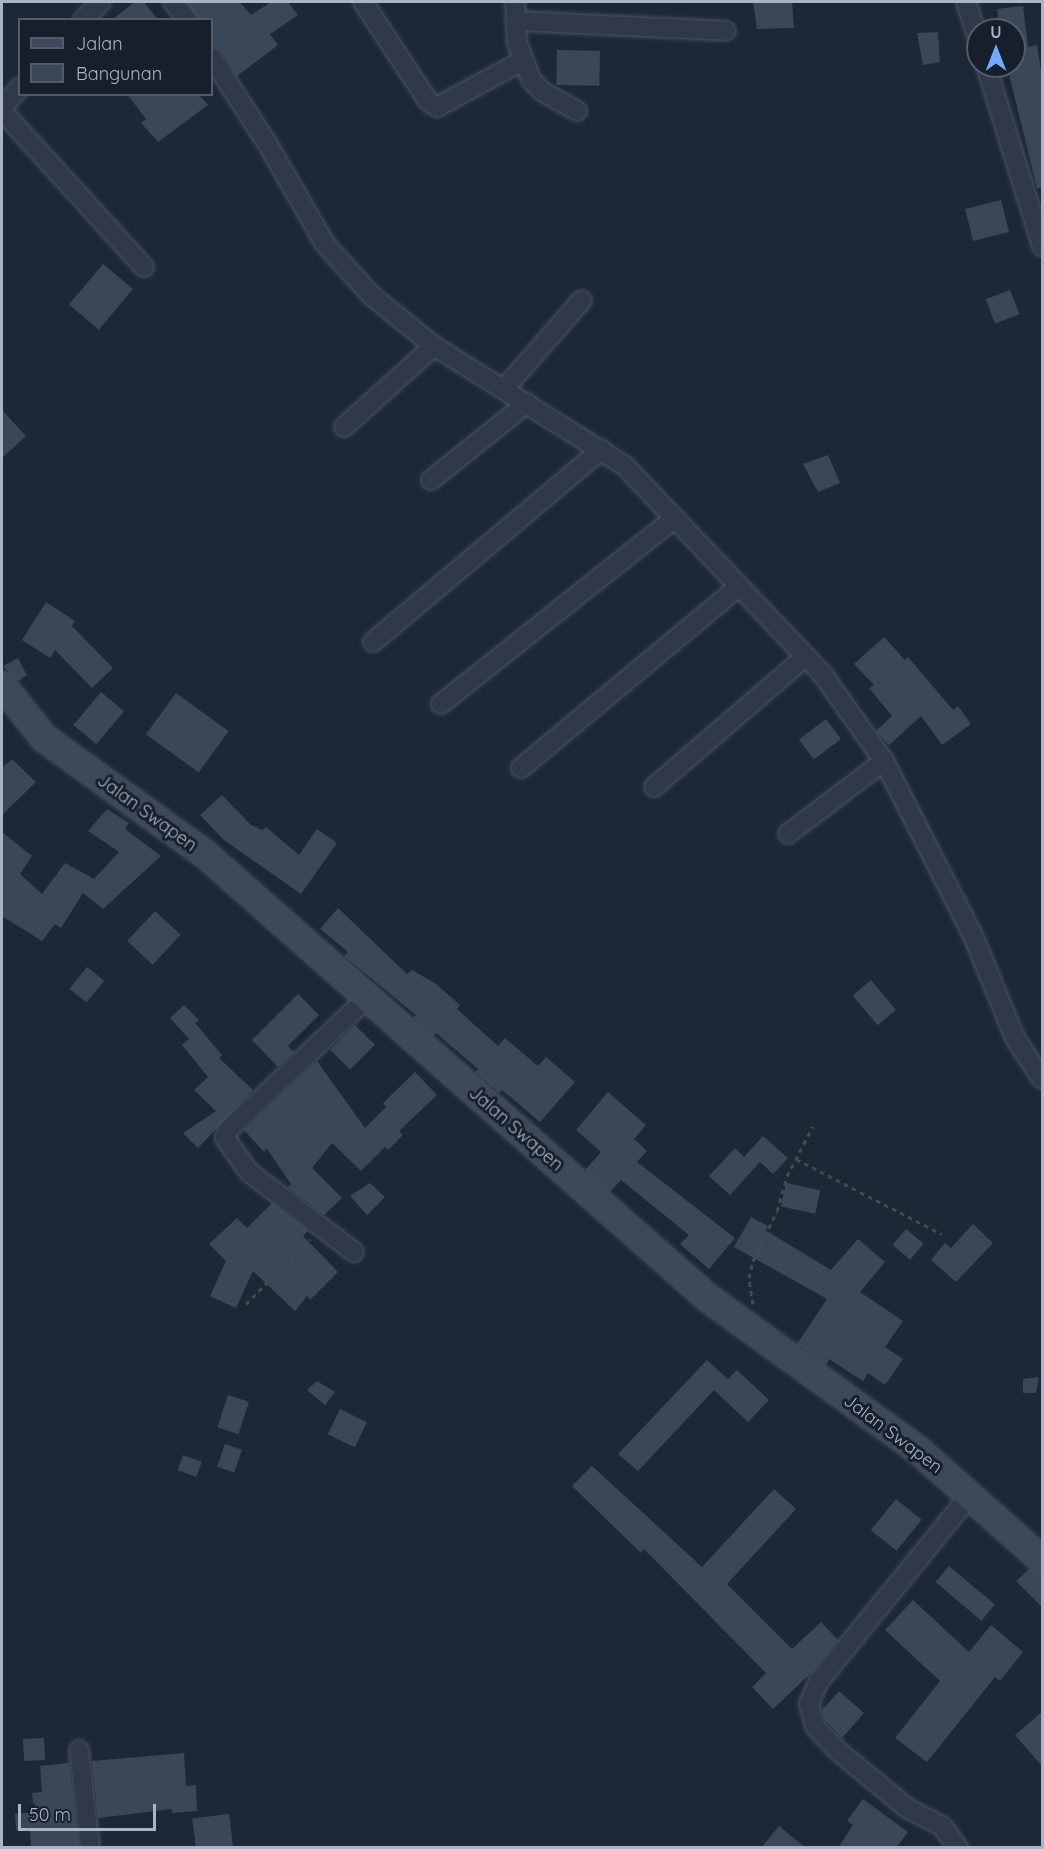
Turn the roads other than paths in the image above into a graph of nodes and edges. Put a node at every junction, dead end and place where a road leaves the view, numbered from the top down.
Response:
1 (101, 2) edge
2 (173, 2) edge
3 (363, 2) edge
4 (515, 2) edge
5 (966, 2) edge
6 (84, 18) edge
7 (185, 18) edge
8 (971, 18) edge
9 (516, 21) junction
10 (726, 31) dead end
11 (213, 60) edge
12 (522, 61) junction
13 (990, 78) edge
14 (18, 89) edge
15 (2, 109) edge
16 (577, 111) dead end
17 (1042, 246) edge
18 (144, 267) dead end
19 (582, 300) dead end
20 (434, 346) junction
21 (504, 388) junction
22 (527, 403) junction
23 (344, 427) dead end
24 (602, 448) junction
25 (431, 480) dead end
26 (675, 518) junction
27 (738, 587) junction
28 (373, 642) dead end
29 (805, 657) junction
30 (2, 685) edge
31 (441, 704) dead end
32 (884, 761) junction
33 (521, 768) dead end
34 (654, 787) dead end
35 (788, 834) dead end
36 (367, 998) junction
37 (1042, 1078) edge
38 (354, 1252) dead end
39 (971, 1494) junction
40 (1042, 1560) edge
41 (79, 1750) dead end
42 (90, 1848) edge
43 (958, 1848) edge

1 - 6 street
2 - 7 street
3 - 12 street
4 - 9 street
5 - 8 street
9 - 10 street
9 - 12 street
11 - 20 street
12 - 16 street
13 - 17 street
14 - 15 street
15 - 18 street
19 - 21 street
20 - 21 street
20 - 23 street
21 - 22 street
22 - 24 street
22 - 25 street
24 - 26 street
24 - 28 street
26 - 27 street
26 - 31 street
27 - 29 street
27 - 33 street
29 - 32 street
29 - 34 street
30 - 36 main road, Jalan Swapen
32 - 35 street
32 - 37 street
36 - 38 street
36 - 39 main road, Jalan Swapen
39 - 40 main road, Jalan Swapen
39 - 43 street
41 - 42 street

